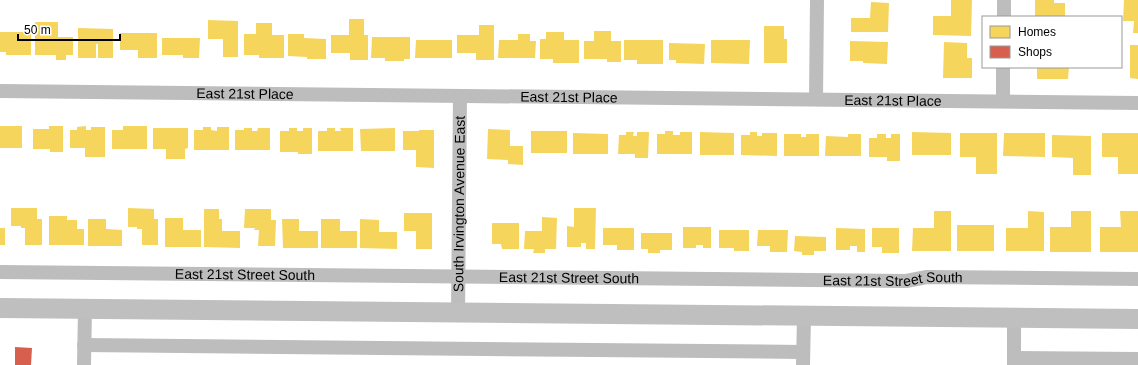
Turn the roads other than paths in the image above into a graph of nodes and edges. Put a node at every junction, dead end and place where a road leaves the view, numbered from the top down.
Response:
1 (817, 0) edge
2 (1004, 0) edge
3 (1004, 16) edge
4 (1003, 68) edge
5 (0, 91) edge
6 (460, 96) junction
7 (816, 99) junction
8 (1003, 101) junction
9 (1138, 103) edge
10 (0, 272) edge
11 (459, 277) junction
12 (1138, 279) edge
13 (0, 308) edge
14 (85, 309) junction
15 (458, 312) junction
16 (804, 316) junction
17 (1014, 318) junction
18 (1138, 319) edge
19 (84, 345) junction
20 (803, 359) edge
21 (1138, 359) edge
22 (1014, 361) edge
23 (84, 365) edge

1 - 7 street
2 - 3 street
4 - 8 street
5 - 6 street, East 21st Place
6 - 7 street, East 21st Place
6 - 11 street, South Irvington Avenue East
7 - 8 street, East 21st Place
8 - 9 street, East 21st Place
10 - 11 street, East 21st Street South
11 - 12 street, East 21st Street South
11 - 15 street, South Irvington Avenue East
13 - 14 main road
14 - 15 main road
14 - 19 street
15 - 16 main road
16 - 17 main road
16 - 20 street
17 - 18 main road
17 - 22 street
19 - 20 street
19 - 23 street
21 - 22 street

